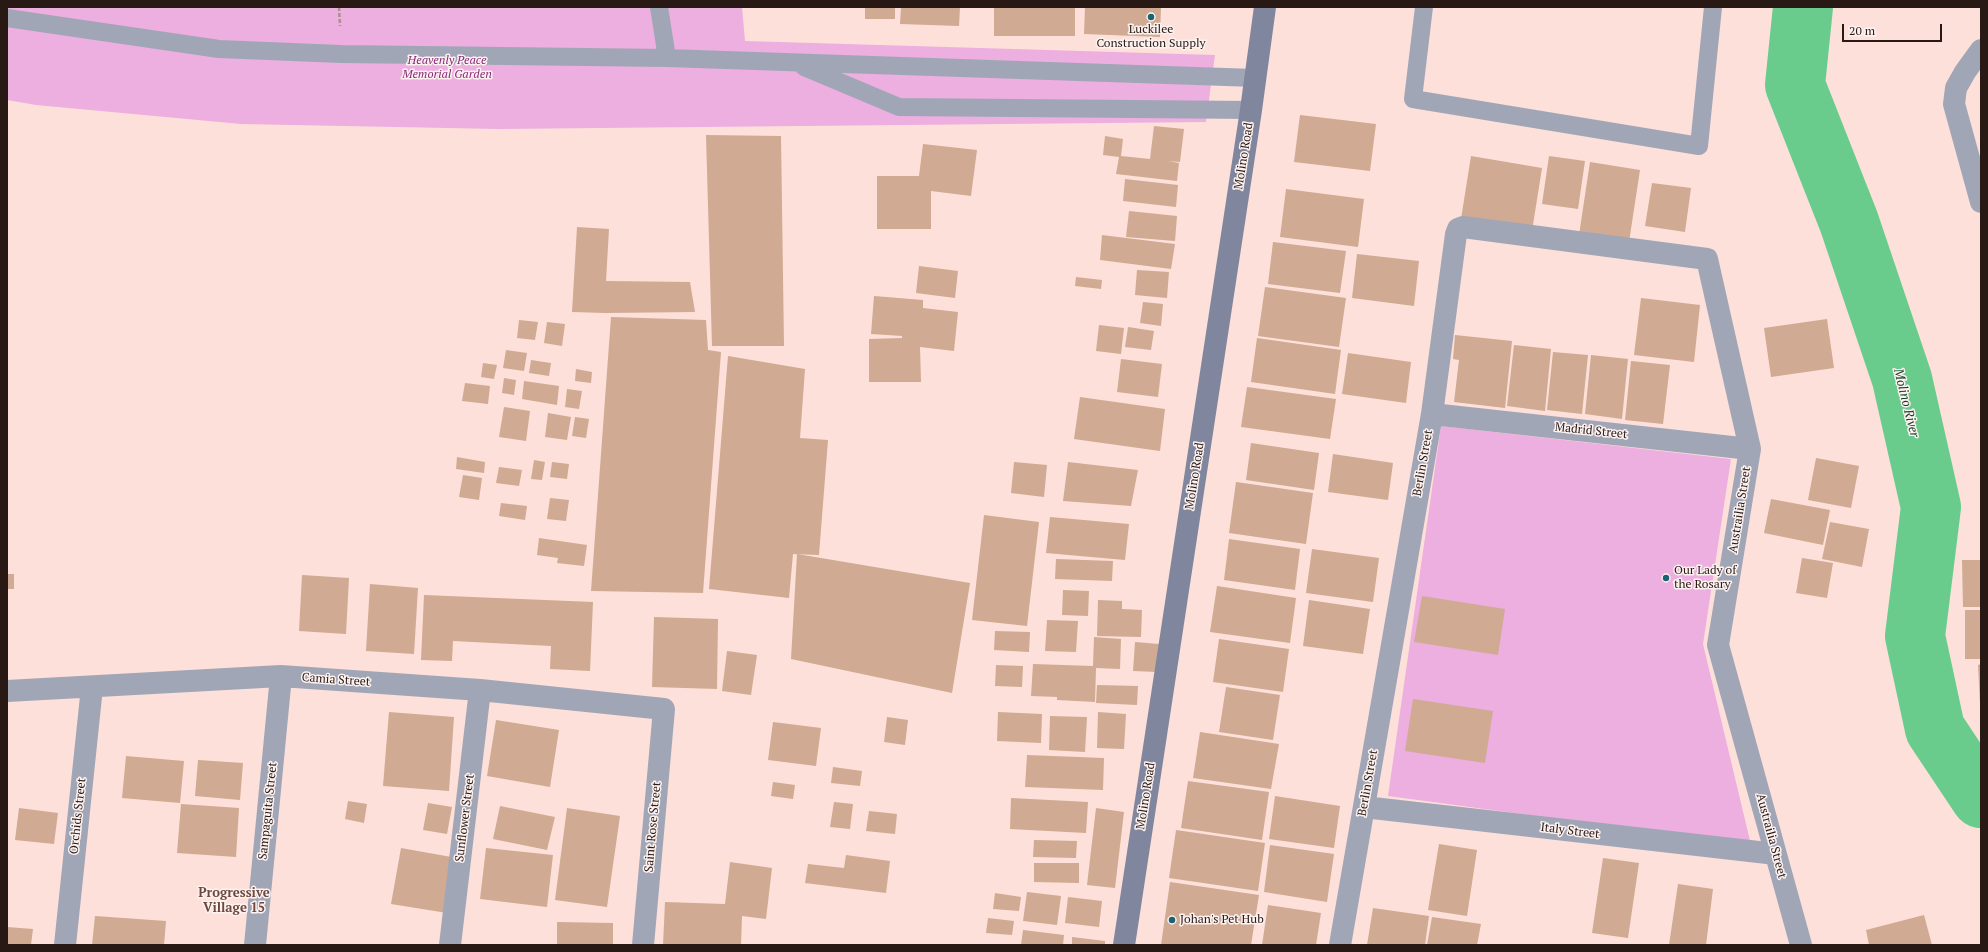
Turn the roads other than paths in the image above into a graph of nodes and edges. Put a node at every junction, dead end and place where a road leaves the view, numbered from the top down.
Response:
1 (659, 7) edge
2 (1265, 7) edge
3 (1424, 7) edge
4 (1713, 7) edge
5 (7, 18) edge
6 (1981, 50) edge
7 (667, 58) junction
8 (794, 63) junction
9 (1255, 78) junction
10 (1252, 110) junction
11 (1981, 202) edge
12 (1707, 258) joint
13 (1432, 414) junction
14 (1750, 449) junction
15 (282, 676) junction
16 (92, 687) junction
17 (480, 690) junction
18 (7, 691) edge
19 (664, 709) joint
20 (1364, 807) junction
21 (1776, 854) junction
22 (65, 945) edge
23 (255, 945) edge
24 (450, 945) edge
25 (643, 945) edge
26 (1124, 945) edge
27 (1340, 945) edge
28 (1800, 945) edge

1 - 7 lane
2 - 9 main road, Molino Road
3 - 4 lane
5 - 7 lane
6 - 11 street
7 - 8 lane
8 - 9 lane
8 - 10 lane
9 - 10 main road, Molino Road
10 - 26 main road, Molino Road
12 - 13 street, Berlin Street
12 - 14 street, Austrailia Street
13 - 14 street, Madrid Street
13 - 20 street, Berlin Street
14 - 21 street, Austrailia Street
15 - 16 street, Camia Street
15 - 17 street, Camia Street
15 - 23 street, Sampaguita Street
16 - 18 street, Camia Street
16 - 22 street, Orchids Street
17 - 19 street, Camia Street
17 - 24 street, Sunflower Street
19 - 25 street, Saint Rose Street
20 - 21 street, Italy Street
20 - 27 street, Berlin Street
21 - 28 street, Austrailia Street

